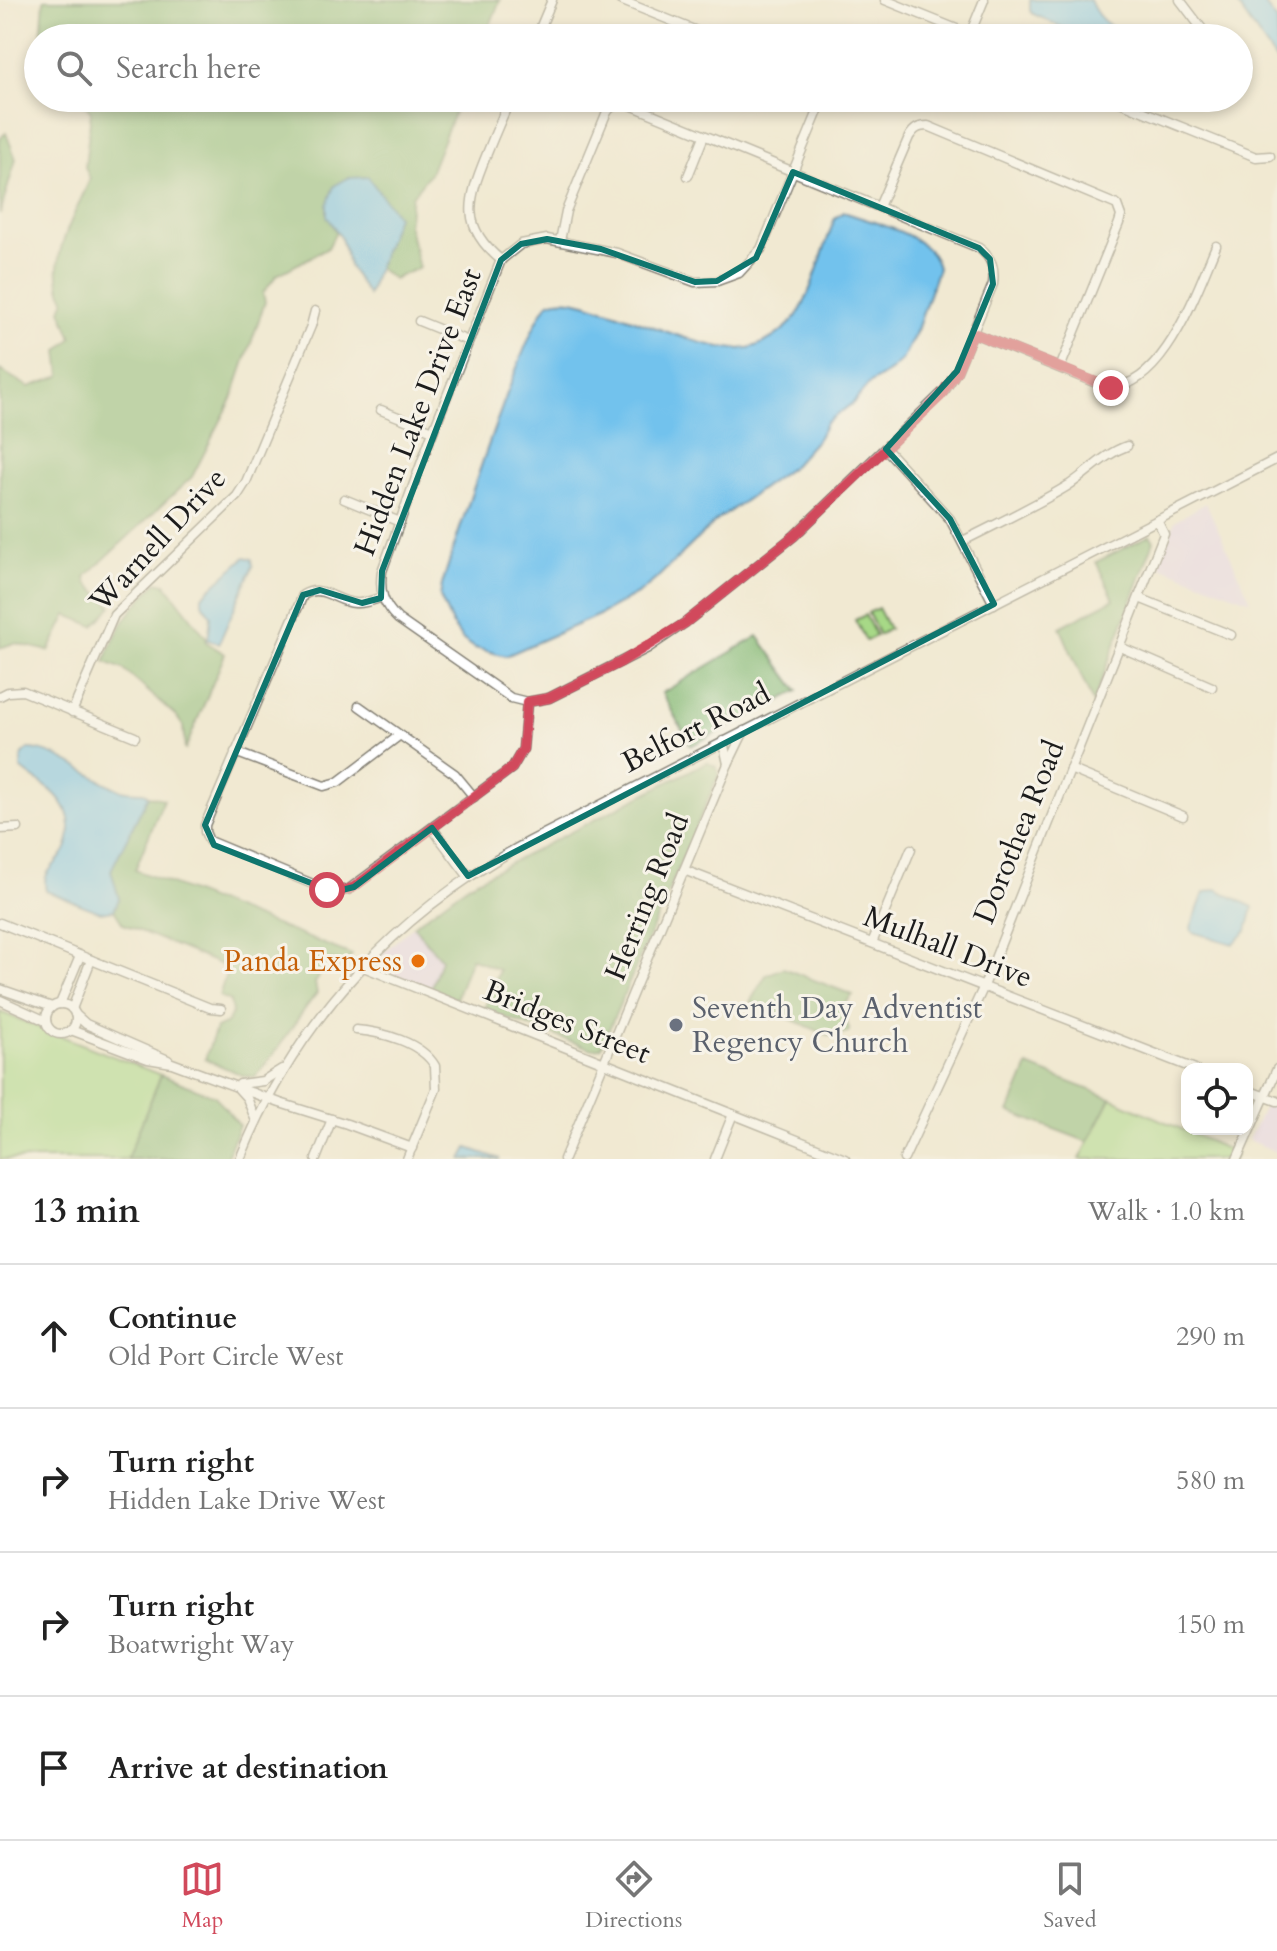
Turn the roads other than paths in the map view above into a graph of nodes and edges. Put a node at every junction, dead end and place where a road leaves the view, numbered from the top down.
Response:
1 (552, 0) edge
2 (620, 0) edge
3 (885, 0) edge
4 (984, 0) edge
5 (1180, 0) edge
6 (542, 24) edge
7 (679, 24) edge
8 (945, 24) edge
9 (978, 24) edge
10 (1198, 24) edge
11 (505, 112) edge
12 (608, 112) edge
13 (647, 112) edge
14 (818, 112) edge
15 (1144, 112) edge
16 (704, 136) junction
17 (1270, 156) dead end
18 (793, 172) junction
19 (688, 176) dead end
20 (879, 207) junction
21 (560, 241) junction
22 (1216, 246) dead end
23 (501, 260) junction
24 (315, 311) dead end
25 (419, 321) dead end
26 (973, 333) junction
27 (468, 341) junction
28 (1060, 368) junction
29 (381, 410) dead end
30 (433, 431) junction
31 (1127, 446) dead end
32 (886, 449) junction
33 (1277, 459) edge
34 (344, 499) dead end
35 (1157, 520) junction
36 (400, 522) junction
37 (963, 541) junction
38 (382, 597) junction
39 (1139, 598) junction
40 (994, 604) junction
41 (1231, 635) dead end
42 (1120, 647) junction
43 (1212, 687) dead end
44 (4, 694) edge
45 (527, 702) junction
46 (359, 706) dead end
47 (72, 712) junction
48 (744, 731) junction
49 (400, 735) junction
50 (135, 737) dead end
51 (723, 741) junction
52 (235, 752) junction
53 (728, 764) junction
54 (1070, 769) junction
55 (474, 797) junction
56 (1183, 816) dead end
57 (18, 828) dead end
58 (432, 828) junction
59 (0, 829) edge
60 (911, 849) dead end
61 (684, 870) junction
62 (468, 876) junction
63 (0, 923) edge
64 (872, 943) junction
65 (80, 956) junction
66 (91, 960) junction
67 (361, 966) junction
68 (70, 980) junction
69 (80, 985) junction
70 (984, 986) junction
71 (0, 989) edge
72 (0, 1000) edge
73 (56, 1005) junction
74 (221, 1009) dead end
75 (73, 1012) junction
76 (46, 1021) junction
77 (71, 1030) junction
78 (356, 1030) dead end
79 (605, 1062) junction
80 (172, 1063) junction
81 (1181, 1063) edge
82 (285, 1067) junction
83 (1277, 1069) edge
84 (235, 1085) junction
85 (1253, 1092) edge
86 (267, 1097) junction
87 (1265, 1097) junction
88 (1277, 1101) edge
89 (733, 1114) junction
90 (332, 1119) junction
91 (256, 1122) junction
92 (412, 1148) junction
93 (240, 1159) edge
94 (316, 1159) edge
95 (407, 1159) edge
96 (564, 1159) edge
97 (716, 1159) edge
98 (845, 1159) edge
99 (904, 1159) edge
100 (1237, 1159) edge

1 - 6 street
2 - 7 street
3 - 8 street
4 - 9 street
5 - 10 street
11 - 23 street
12 - 21 street
13 - 16 street
14 - 18 street, Hidden Lake Drive East
15 - 17 street
16 - 18 street
16 - 19 street
18 - 20 street
18 - 21 street, Hidden Lake Drive East
20 - 26 street
20 - 28 street
21 - 23 street, Hidden Lake Drive East
22 - 28 street
23 - 27 street, Hidden Lake Drive East
24 - 47 street, Warnell Drive
25 - 27 street
26 - 28 street
26 - 32 street
27 - 30 street, Hidden Lake Drive East
29 - 30 street
30 - 36 street, Hidden Lake Drive East
31 - 37 street
32 - 37 street
32 - 45 street
33 - 35 street, Belfort Road
34 - 36 street
35 - 39 street, Dorothea Road
35 - 40 street, Belfort Road
36 - 38 street, Hidden Lake Drive East
37 - 40 street
38 - 45 street
38 - 52 street
39 - 41 street
39 - 42 street, Dorothea Road
40 - 48 street, Belfort Road
42 - 43 street
42 - 54 street, Dorothea Road
44 - 47 street
45 - 55 street
46 - 49 street
47 - 50 street
48 - 51 street, Belfort Road
48 - 53 street, Herring Road
49 - 52 street
49 - 55 street
51 - 53 street
51 - 62 street, Belfort Road
52 - 58 street
53 - 61 street, Herring Road
54 - 56 street
54 - 70 street, Dorothea Road
55 - 58 street
57 - 59 street
58 - 62 street
60 - 64 street
61 - 64 street, Mulhall Drive
61 - 79 street, Herring Road
62 - 67 street, Belfort Road
63 - 65 street
64 - 70 street, Mulhall Drive
65 - 66 street
65 - 68 street
66 - 69 street
66 - 74 street
67 - 79 street, Bridges Street
67 - 82 street, Belfort Road
68 - 69 street
68 - 73 street
69 - 75 street
70 - 81 street, Mulhall Drive
70 - 99 street, Dorothea Road
71 - 73 street
72 - 76 street
73 - 75 street
73 - 76 street
75 - 77 street
75 - 80 street
76 - 77 street
77 - 80 street
78 - 92 street
79 - 89 street, Bridges Street
79 - 96 street, Herring Road
80 - 84 street
82 - 84 street
82 - 86 street, Belfort Road
83 - 87 street
84 - 86 street
84 - 91 street
85 - 87 street
86 - 90 street
86 - 91 street, Belfort Road
87 - 88 street
87 - 100 street
89 - 97 street
89 - 98 street, Bridges Street
90 - 92 street
90 - 94 street
91 - 93 street, Belfort Road
92 - 95 street

